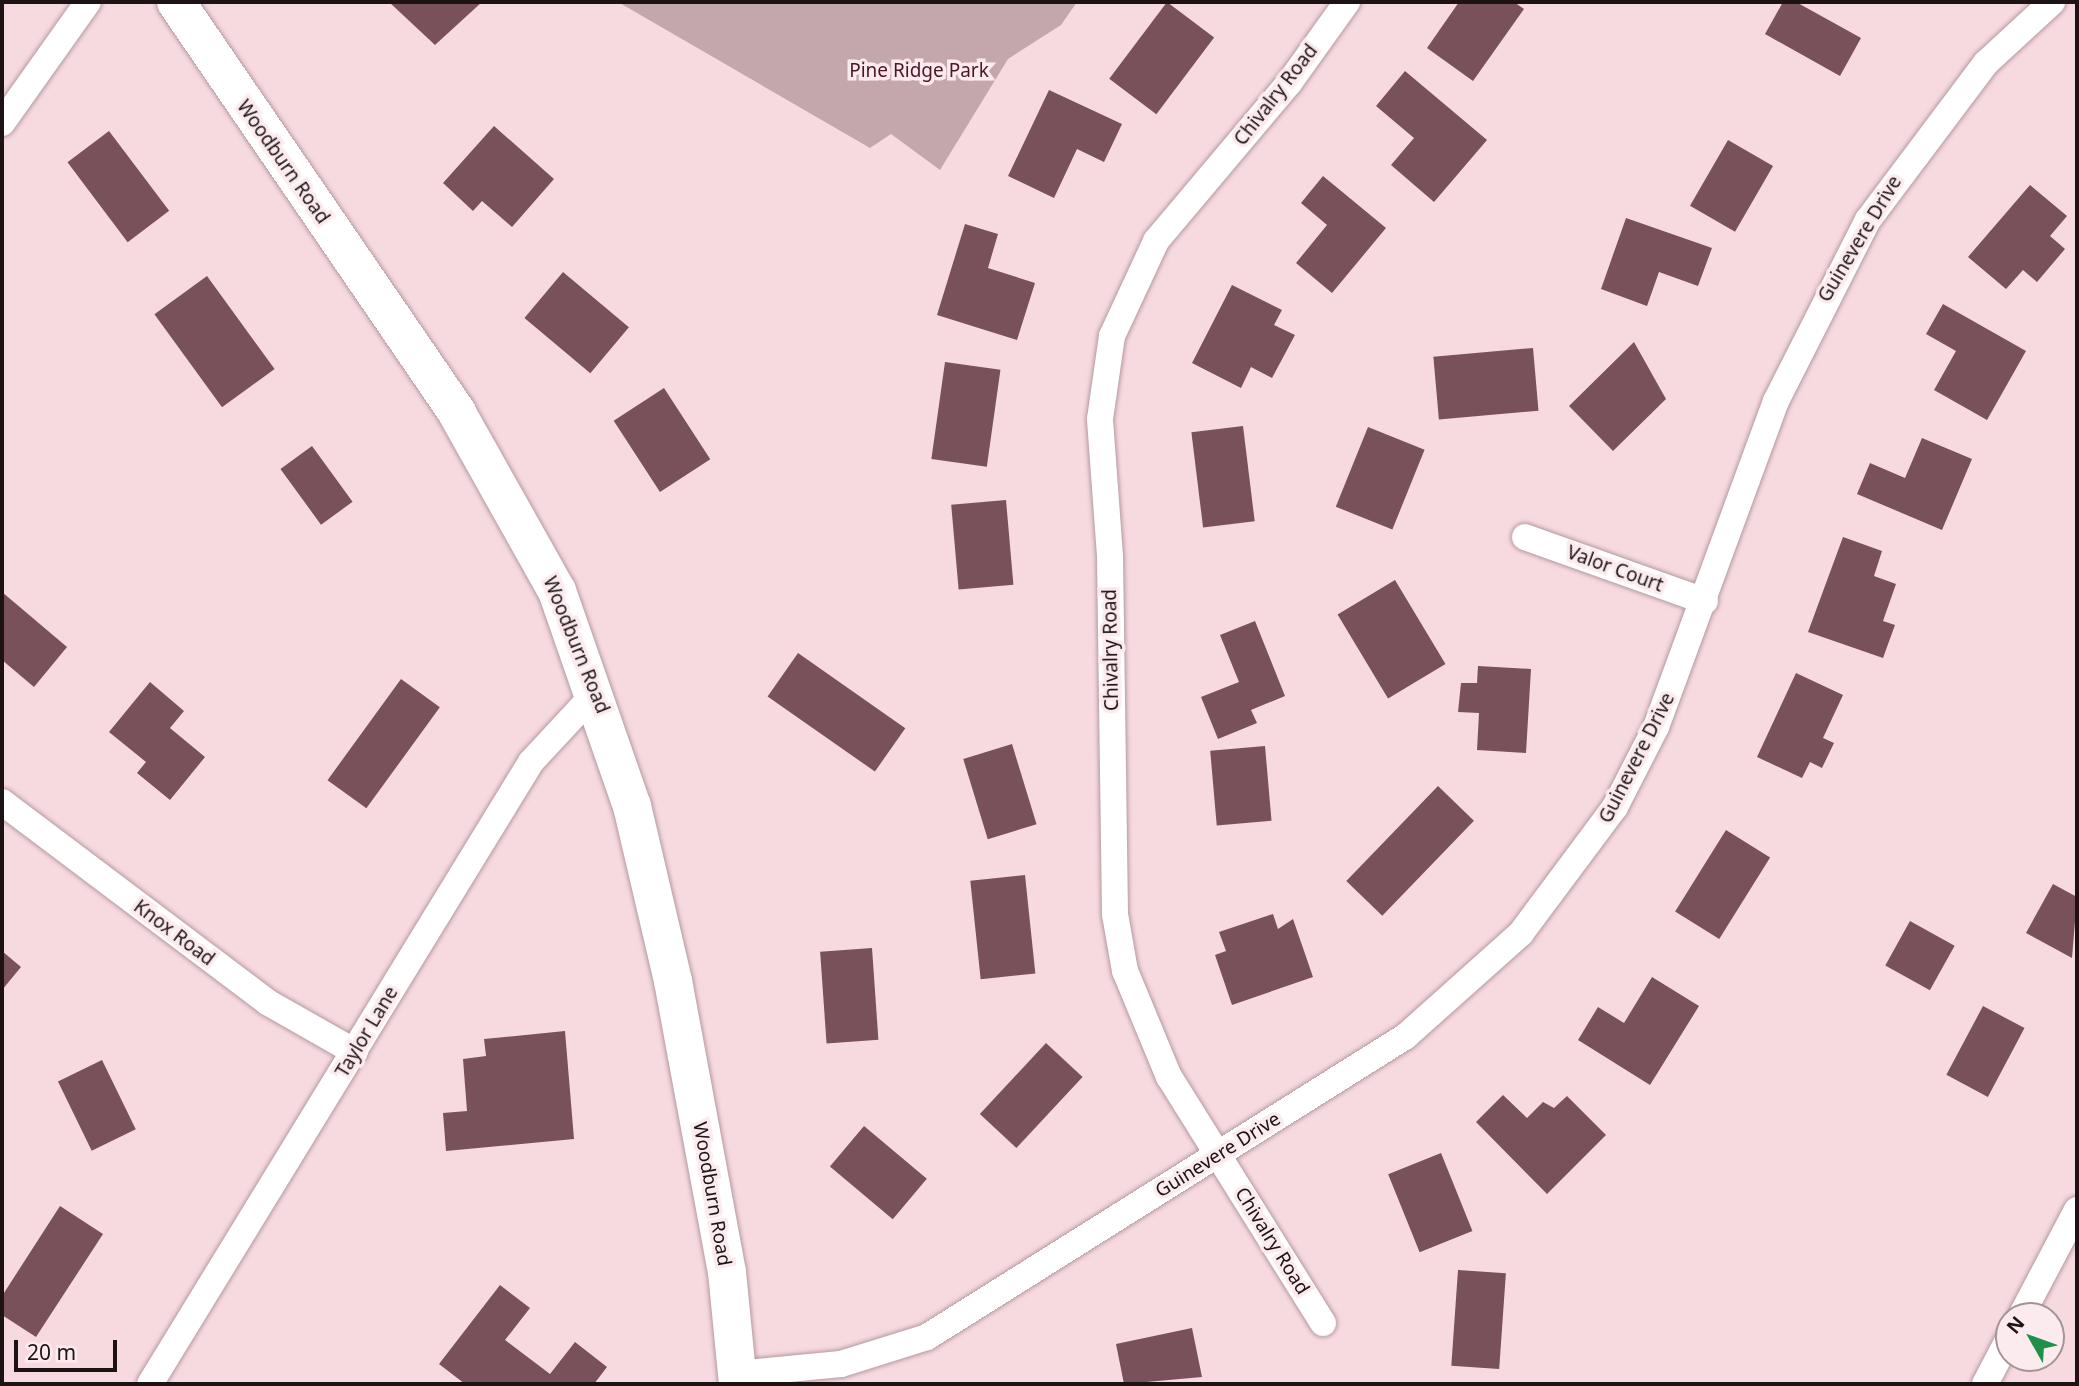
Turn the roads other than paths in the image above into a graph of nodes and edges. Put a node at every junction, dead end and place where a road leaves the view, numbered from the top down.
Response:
1 (88, 2) edge
2 (176, 2) edge
3 (1347, 2) edge
4 (2052, 2) edge
5 (2, 123) edge
6 (1525, 537) dead end
7 (1705, 601) junction
8 (597, 691) junction
9 (2, 802) edge
10 (355, 1052) junction
11 (1218, 1155) junction
12 (2077, 1210) edge
13 (2028, 1302) edge
14 (1323, 1323) dead end
15 (1995, 1365) edge
16 (738, 1379) edge
17 (150, 1384) edge
18 (1985, 1384) edge

1 - 5 street
2 - 8 street, Woodburn Road
3 - 11 street, Chivalry Road
4 - 7 street, Guinevere Drive
6 - 7 street, Valor Court
7 - 11 street, Guinevere Drive
8 - 10 street, Taylor Lane
8 - 16 street, Woodburn Road
9 - 10 street, Knox Road
10 - 17 street, Taylor Lane
11 - 14 street, Chivalry Road
11 - 16 street, Guinevere Drive
12 - 13 street
15 - 18 street

